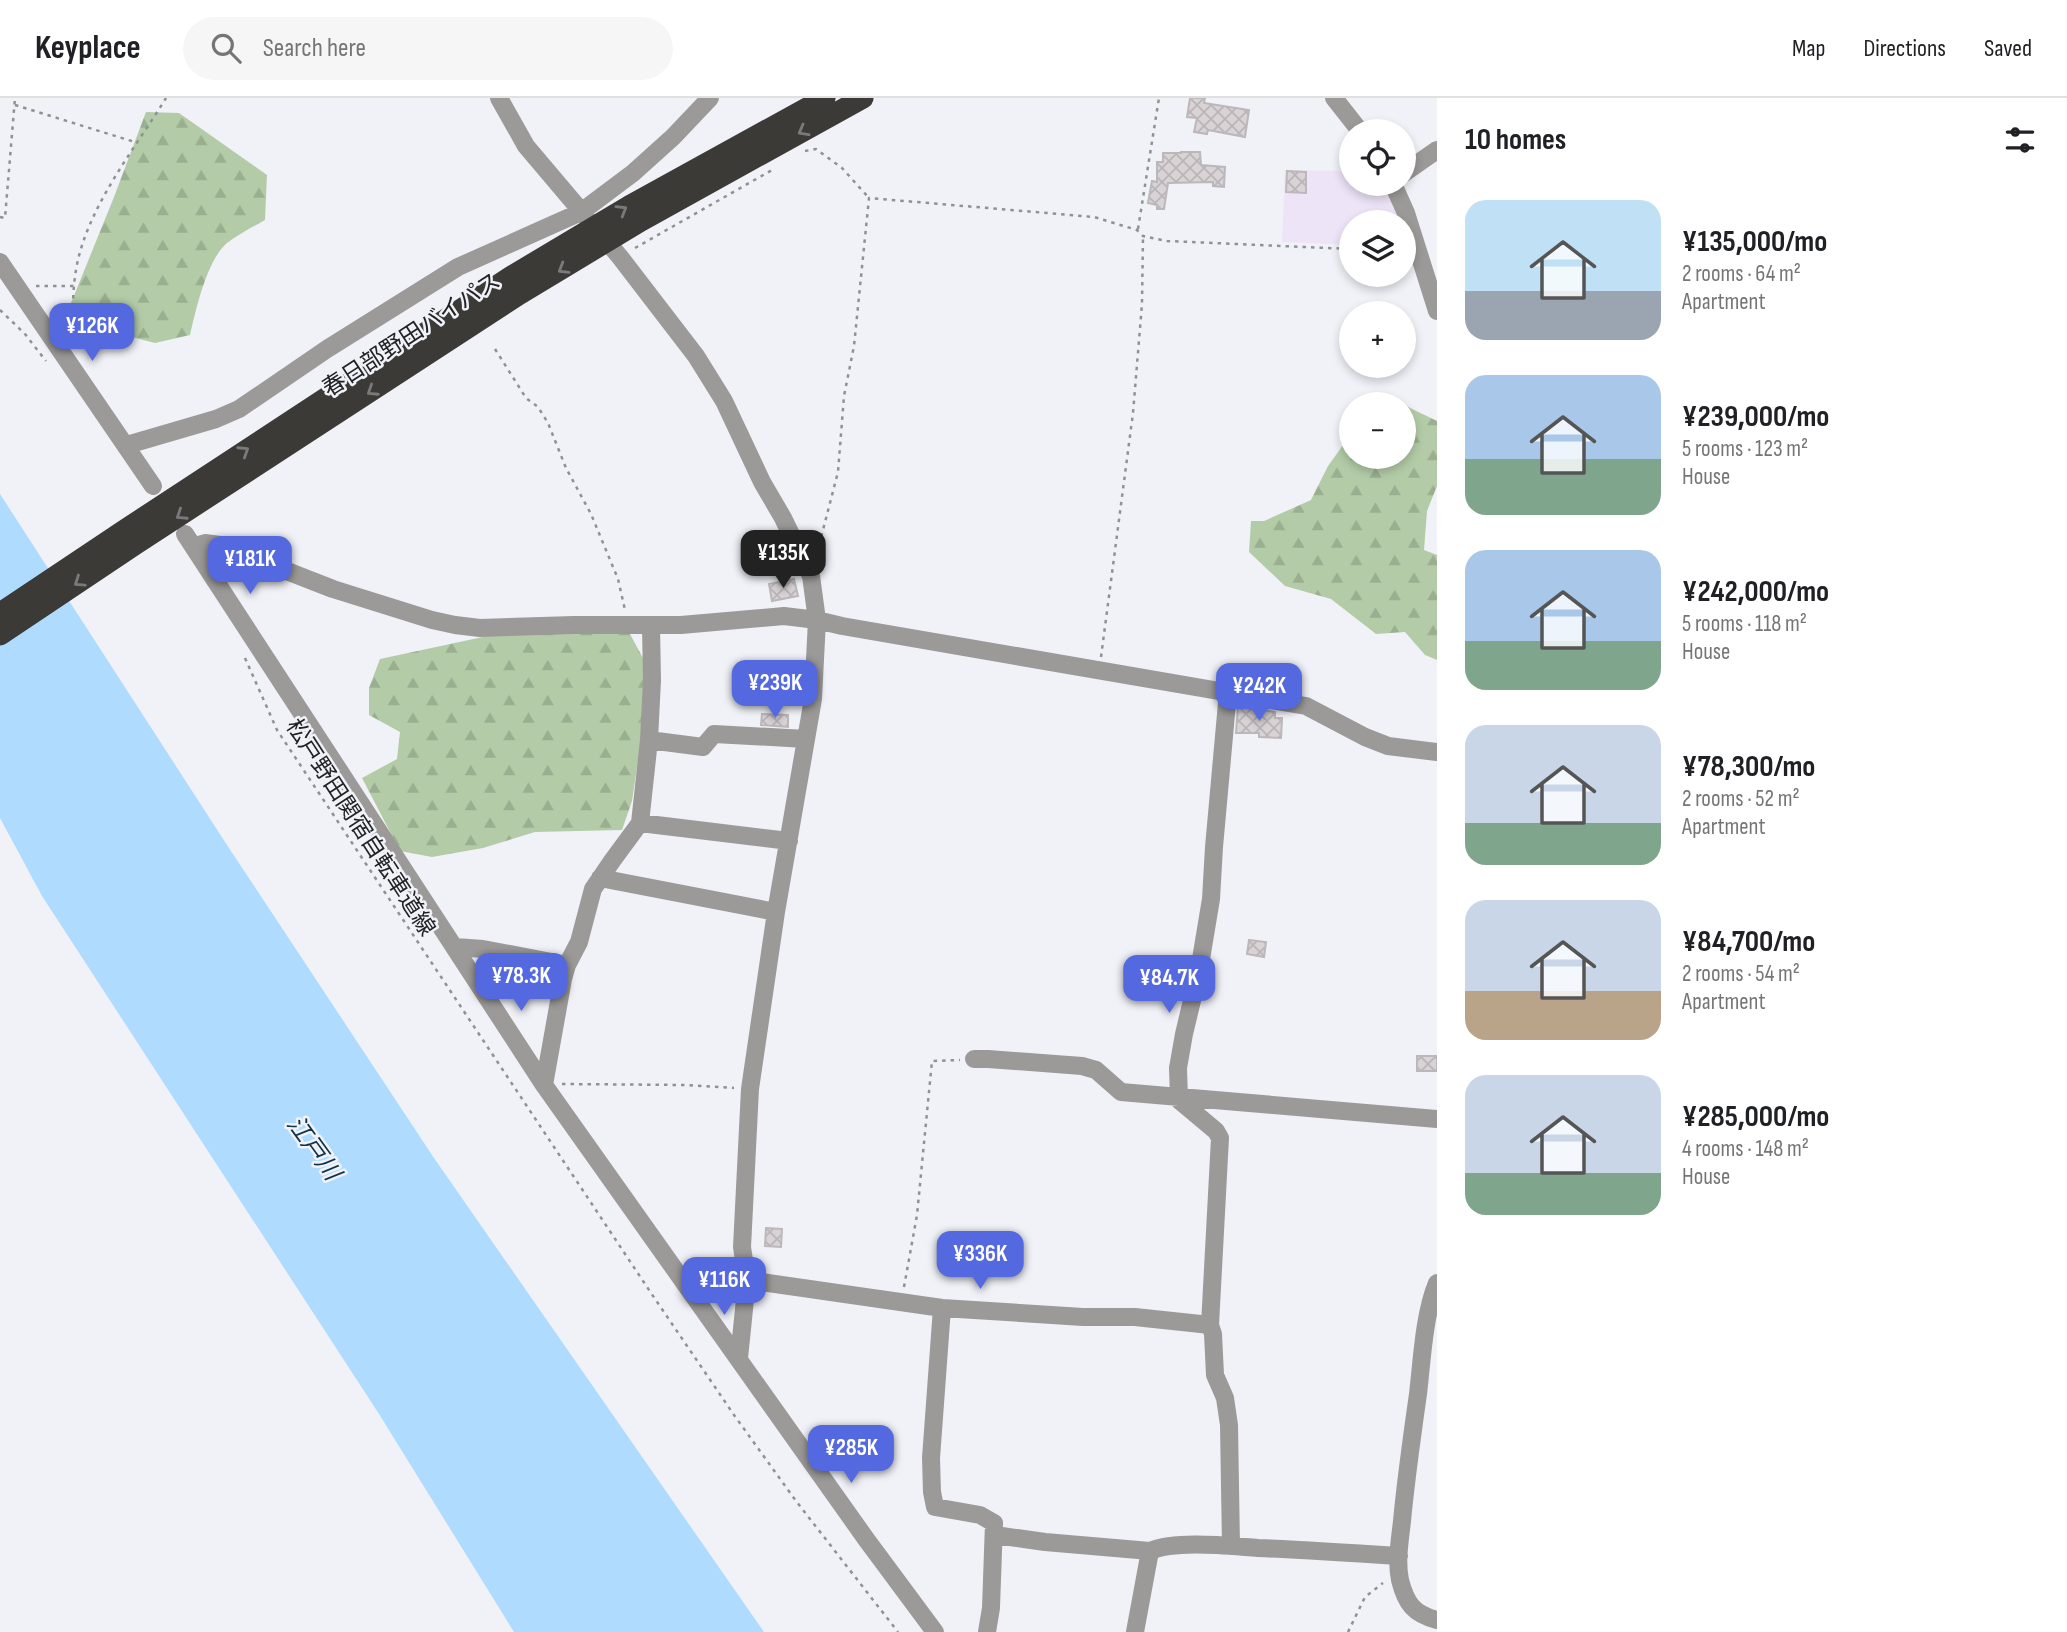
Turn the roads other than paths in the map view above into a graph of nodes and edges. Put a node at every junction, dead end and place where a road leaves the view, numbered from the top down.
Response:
1 (499, 98) edge
2 (710, 98) edge
3 (825, 98) edge
4 (863, 98) edge
5 (1334, 98) edge
6 (1351, 119) edge
7 (1437, 150) edge
8 (1416, 165) edge
9 (1398, 196) edge
10 (601, 235) junction
11 (0, 262) edge
12 (34, 285) road end
13 (29, 305) junction
14 (1437, 312) edge
15 (127, 445) junction
16 (153, 486) dead end
17 (131, 536) junction
18 (0, 613) edge
19 (817, 620) junction
20 (651, 626) junction
21 (0, 635) edge
22 (1228, 692) junction
23 (806, 739) junction
24 (649, 740) junction
25 (1437, 752) edge
26 (640, 823) junction
27 (789, 841) junction
28 (600, 878) junction
29 (776, 912) junction
30 (455, 947) junction
31 (567, 965) junction
32 (974, 1059) road end
33 (544, 1084) junction
34 (1178, 1096) junction
35 (1437, 1119) edge
36 (747, 1280) junction
37 (1437, 1283) edge
38 (943, 1308) junction
39 (1210, 1325) junction
40 (739, 1358) junction
41 (995, 1535) junction
42 (1231, 1546) junction
43 (1150, 1551) junction
44 (1399, 1560) junction
45 (1437, 1620) edge
46 (935, 1632) edge
47 (988, 1632) edge
48 (1135, 1632) edge

1 - 10 street
2 - 10 street
10 -> 3 highway, 春日部野田バイパス
4 -> 10 highway, 春日部野田バイパス
5 - 6 street
7 - 8 street
9 - 14 street
10 - 15 street
10 - 17 highway, 春日部野田バイパス
10 - 19 street
11 - 13 street
12 - 13 street
13 - 15 street
15 - 16 street
17 - 18 highway, 春日部野田バイパス
17 -> 21 highway, 春日部野田バイパス
19 - 20 street
19 - 22 street
19 - 23 street
20 - 24 street
20 - 30 street
22 - 25 street
22 - 34 street
23 - 24 street
23 - 27 street
24 - 26 street
26 - 27 street
26 - 28 street
27 - 29 street
28 - 29 street
28 - 31 street
29 - 36 street
30 - 31 street
30 - 33 street
31 - 33 street
32 - 34 street
33 - 40 street
34 - 35 street
34 - 39 street
36 - 38 street
36 - 40 street
37 - 44 street
38 - 39 street
38 - 41 street
39 - 42 street
40 - 46 street
41 - 43 street
41 - 47 street
42 - 43 street
42 - 44 street
43 - 48 street
44 - 45 street

